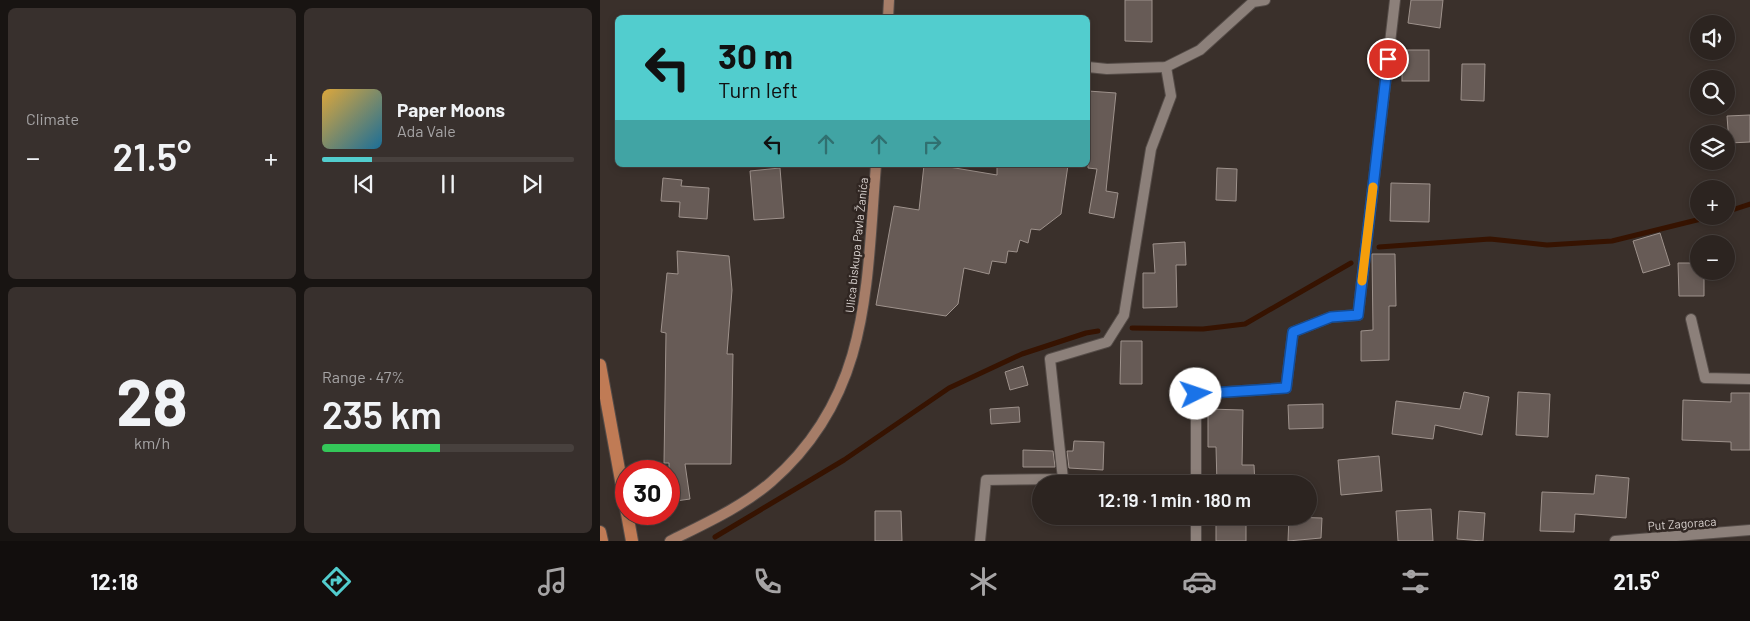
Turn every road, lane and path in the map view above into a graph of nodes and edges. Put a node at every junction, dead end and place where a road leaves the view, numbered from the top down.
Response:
1 (889, 0) edge
2 (1265, 0) edge
3 (1396, 0) edge
4 (888, 15) edge
5 (1090, 67) edge
6 (1166, 67) junction
7 (876, 167) edge
8 (1691, 319) dead end
9 (600, 365) edge
10 (1750, 379) edge
11 (1196, 475) edge
12 (1196, 525) edge
13 (1750, 530) edge
14 (600, 532) edge
15 (602, 541) edge
16 (632, 541) edge
17 (670, 541) edge
18 (980, 541) edge
19 (1196, 541) edge
20 (1615, 541) edge

1 - 4 street
2 - 6 street
3 - 11 street
5 - 6 street
6 - 18 street
7 - 17 street, Ulica biskupa Pavla Žanića
8 - 10 street
9 - 16 main road
12 - 19 street
13 - 20 street, Put Zagoraca
14 - 15 main road

